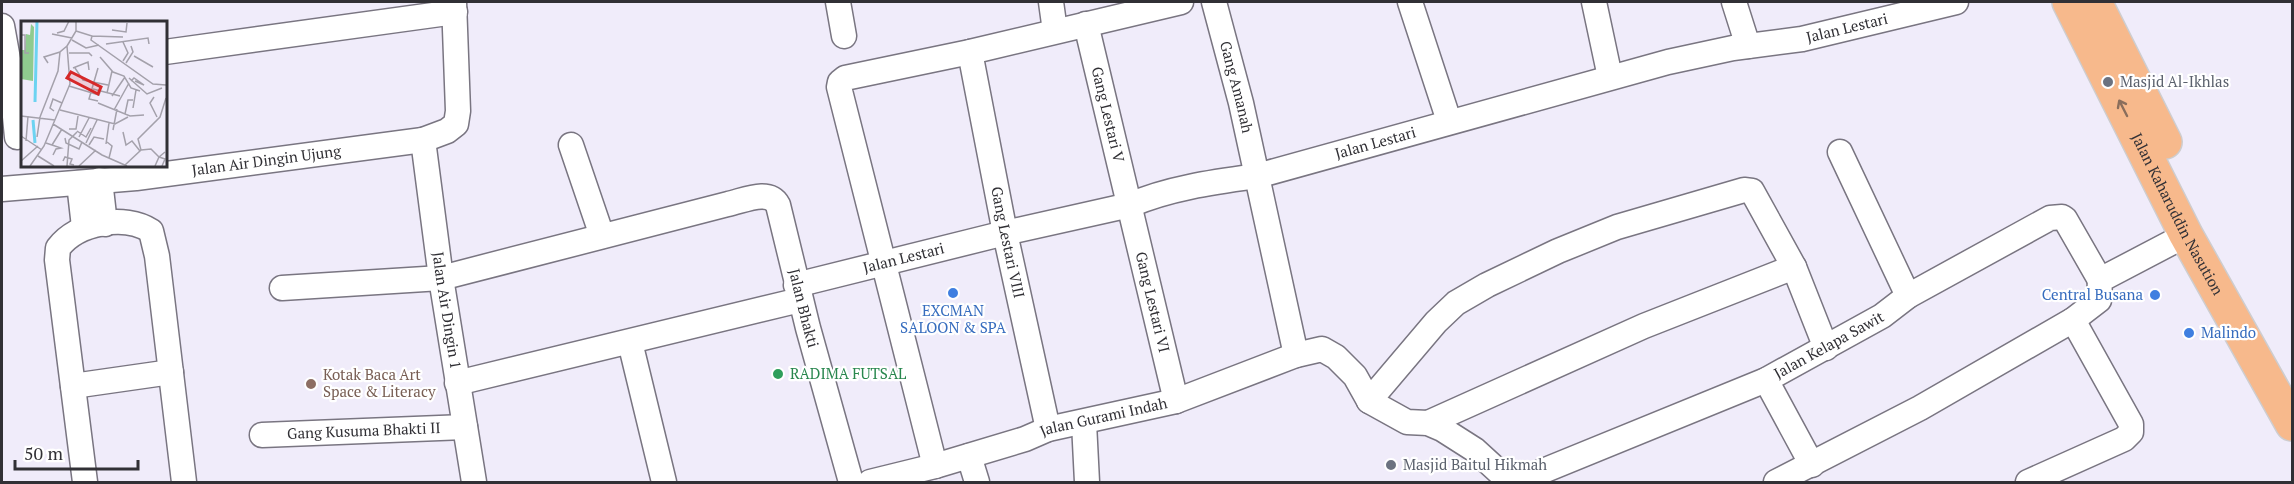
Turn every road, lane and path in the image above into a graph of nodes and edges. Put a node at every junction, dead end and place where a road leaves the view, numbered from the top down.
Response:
1 (838, 2) edge
2 (1051, 2) edge
3 (1181, 2) edge
4 (1214, 2) edge
5 (1410, 2) edge
6 (1594, 2) edge
7 (1734, 2) edge
8 (1956, 2) edge
9 (2070, 2) edge
10 (2095, 2) edge
11 (454, 7) edge
12 (1086, 24) junction
13 (2, 26) edge
14 (1055, 31) junction
15 (844, 36) dead end
16 (1748, 46) junction
17 (166, 52) edge
18 (970, 52) junction
19 (17, 75) edge
20 (1610, 77) junction
21 (1449, 121) junction
22 (17, 137) dead end
23 (423, 140) junction
24 (571, 145) dead end
25 (1840, 152) dead end
26 (136, 171) edge
27 (1257, 176) junction
28 (89, 182) junction
29 (2, 189) edge
30 (1130, 205) junction
31 (95, 225) junction
32 (1005, 232) junction
33 (2186, 235) junction
34 (602, 236) junction
35 (882, 263) junction
36 (1794, 267) junction
37 (441, 278) junction
38 (2100, 280) junction
39 (282, 288) dead end
40 (798, 292) junction
41 (1908, 296) junction
42 (2073, 320) junction
43 (630, 342) junction
44 (1826, 348) junction
45 (2264, 351) junction
46 (1296, 355) junction
47 (171, 372) junction
48 (1766, 380) junction
49 (2292, 382) edge
50 (457, 383) junction
51 (73, 386) junction
52 (1176, 401) junction
53 (1369, 401) junction
54 (1084, 423) junction
55 (1428, 423) junction
56 (2292, 424) edge
57 (465, 427) junction
58 (1048, 429) junction
59 (262, 435) dead end
60 (969, 456) junction
61 (1812, 465) junction
62 (935, 466) junction
63 (85, 483) edge
64 (184, 483) edge
65 (474, 483) edge
66 (664, 483) edge
67 (851, 483) edge
68 (870, 483) edge
69 (977, 483) edge
70 (1087, 483) edge
71 (1510, 483) edge
72 (1516, 483) edge
73 (1776, 483) edge
74 (2028, 483) edge

1 - 15 street
2 - 14 street
3 - 12 street
4 - 27 street, Gang Amanah
5 - 21 street
6 - 20 street
7 - 16 street
8 - 16 street, Jalan Lestari
33 -> 9 highway, Jalan Kaharuddin Nasution
10 - 45 highway, Jalan Kaharuddin Nasution
11 - 17 street
11 - 23 street, Jalan Air Dingin Ujung
12 - 14 street
12 - 30 street, Gang Lestari V
13 - 19 street
14 - 18 street
16 - 20 street, Jalan Lestari
18 - 32 street, Gang Lestari VIII
18 - 35 street
19 - 22 street
20 - 21 street, Jalan Lestari
21 - 27 street, Jalan Lestari
23 - 26 street, Jalan Air Dingin Ujung
23 - 37 street, Jalan Air Dingin 1
24 - 34 street
25 - 41 street
26 - 28 street, Jalan Air Dingin Ujung
27 - 30 street, Jalan Lestari
27 - 46 street, Gang Amanah
28 - 29 street, Jalan Air Dingin Ujung
28 - 31 street
30 - 32 street, Jalan Lestari
30 - 52 street, Gang Lestari VI
31 - 47 street
31 - 51 street
32 - 35 street, Jalan Lestari
32 - 58 street, Gang Lestari VIII
33 - 38 street
33 - 45 highway, Jalan Kaharuddin Nasution
34 - 37 street
34 - 40 street, Jalan Bhakti
35 - 40 street, Jalan Lestari
35 - 62 street
36 - 44 street
36 - 53 street
36 - 55 street
37 - 39 street
37 - 50 street, Jalan Air Dingin 1
38 - 41 street, Jalan Kelapa Sawit
38 - 42 street
40 - 43 street, Jalan Lestari
40 - 67 street, Jalan Bhakti
41 - 44 street, Jalan Kelapa Sawit
42 - 61 street
42 - 74 street
43 - 50 street, Jalan Lestari
43 - 66 street
44 - 48 street, Jalan Kelapa Sawit
45 - 49 highway, Jalan Kaharuddin Nasution
45 - 56 highway, Jalan Kaharuddin Nasution
46 - 52 street, Jalan Gurami Indah
46 - 53 street, Jalan Gurami Indah
47 - 51 street
47 - 64 street
48 - 61 street
48 - 72 street, Jalan Kelapa Sawit
50 - 57 street, Jalan Air Dingin 1
51 - 63 street
52 - 54 street, Jalan Gurami Indah
53 - 55 street
54 - 58 street, Jalan Gurami Indah
54 - 70 street
55 - 71 street
57 - 59 street, Gang Kusuma Bhakti II
57 - 65 street, Jalan Air Dingin 1
58 - 60 street, Jalan Gurami Indah
60 - 62 street, Jalan Gurami Indah
60 - 69 street
61 - 73 street
62 - 68 street, Jalan Gurami Indah

